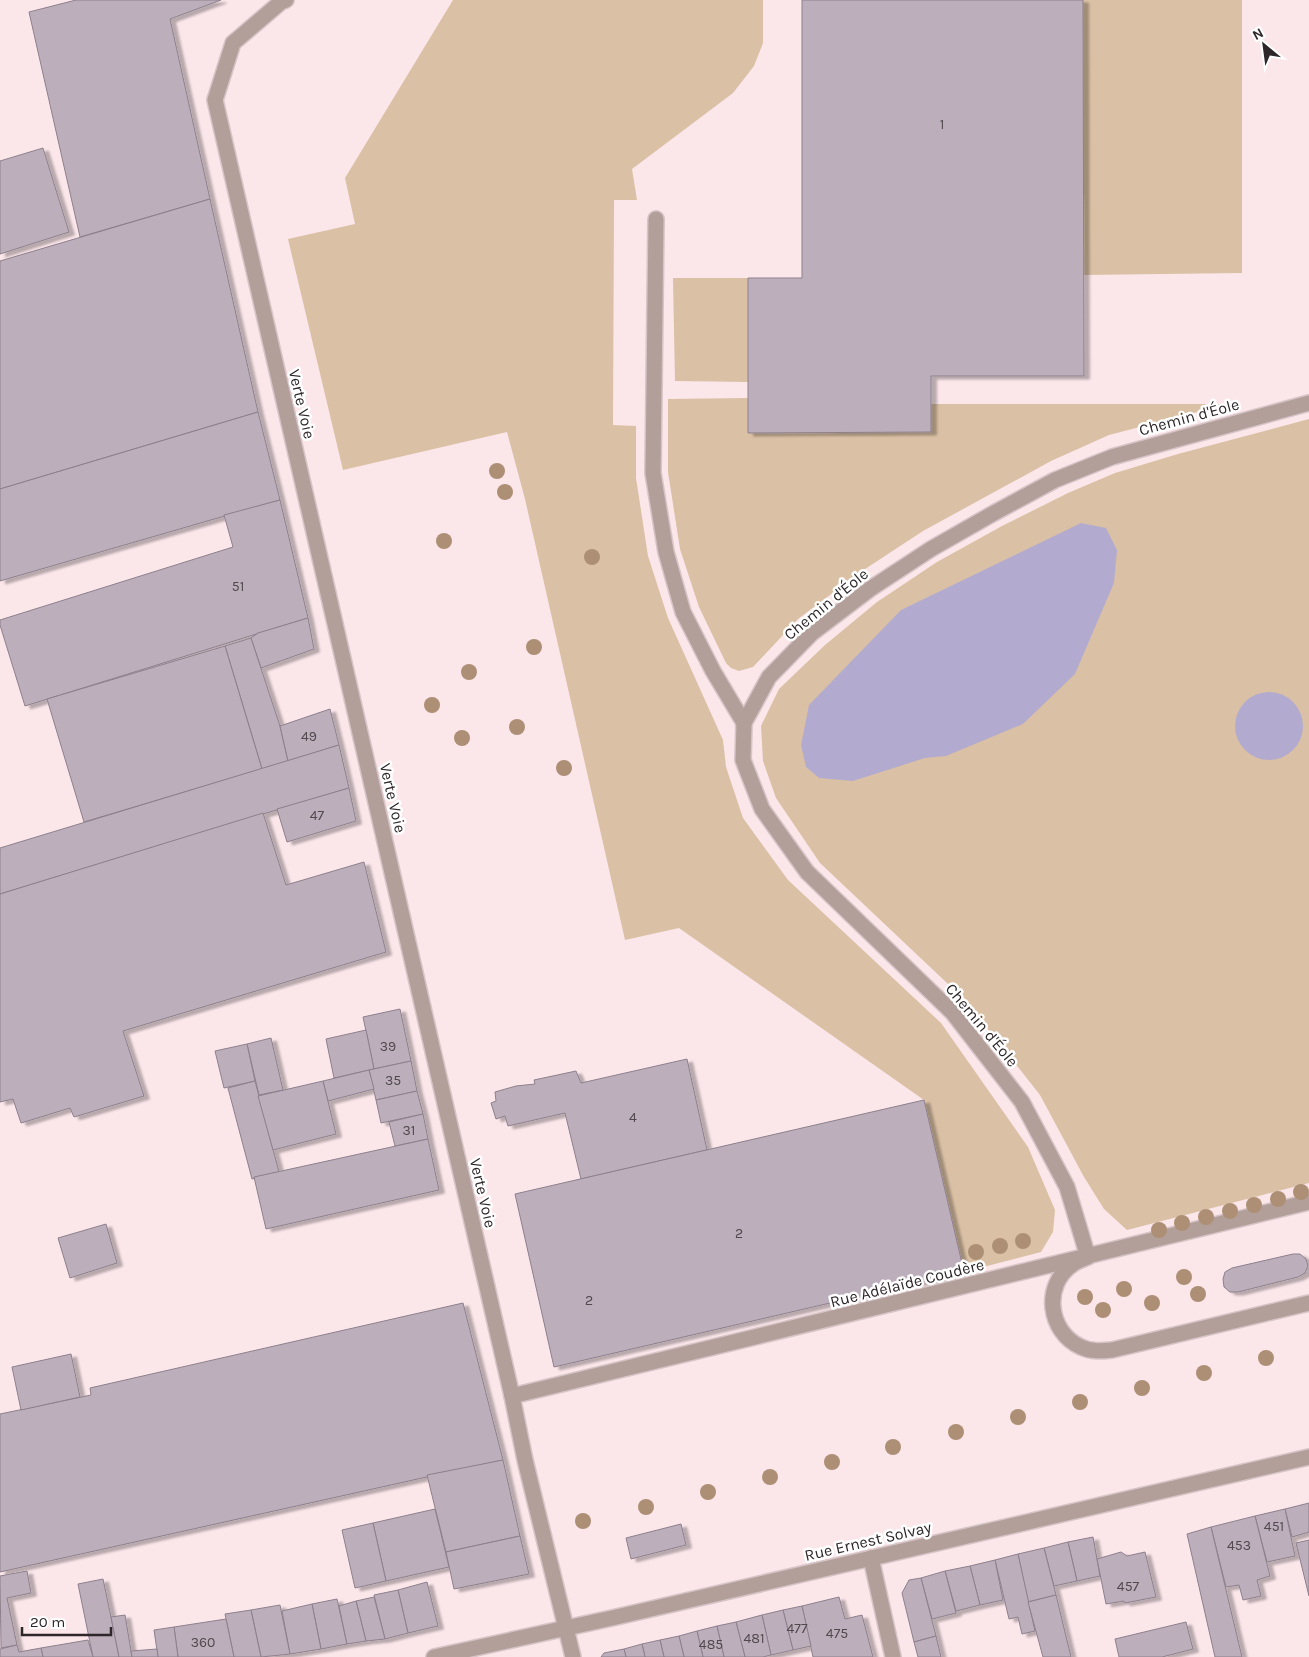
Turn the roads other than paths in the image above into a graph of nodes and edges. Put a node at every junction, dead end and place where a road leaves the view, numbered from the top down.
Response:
1 (286, 0) edge
2 (656, 219) dead end
3 (1309, 403) edge
4 (744, 723) junction
5 (1309, 1202) edge
6 (1088, 1257) junction
7 (1309, 1303) edge
8 (512, 1396) junction
9 (1309, 1457) edge
10 (871, 1558) junction
11 (567, 1628) junction
12 (434, 1657) edge
13 (573, 1657) edge
14 (893, 1657) edge

1 - 8 street, Verte Voie
2 - 4 street
3 - 4 street, Chemin d'Éole
4 - 6 street, Chemin d'Éole
5 - 6 street, Rue Adélaïde Coudère
6 - 7 street
6 - 8 street, Rue Adélaïde Coudère
8 - 11 street, Verte Voie
9 - 10 street, Rue Ernest Solvay
10 - 11 street, Rue Ernest Solvay
10 - 14 street
11 - 12 street, Rue Ernest Solvay
11 - 13 street, Verte Voie

